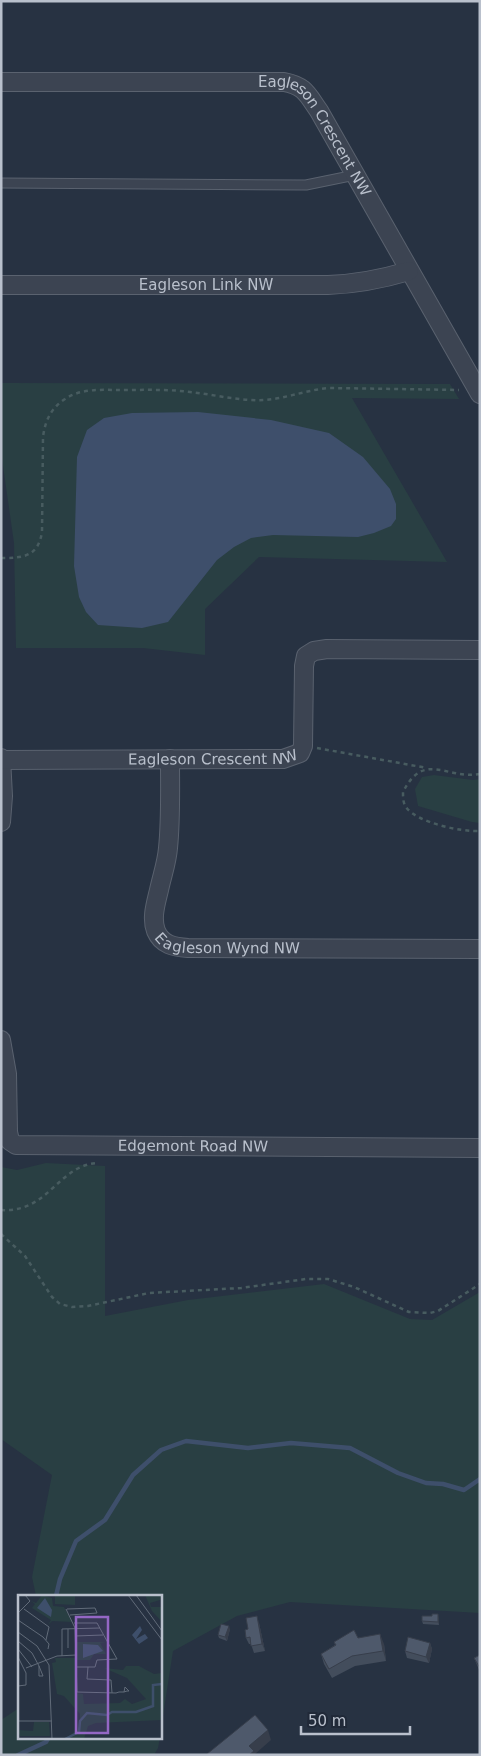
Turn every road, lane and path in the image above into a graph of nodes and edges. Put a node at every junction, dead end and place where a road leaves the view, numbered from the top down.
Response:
1 (1, 82) edge
2 (355, 175) junction
3 (1, 183) edge
4 (409, 271) junction
5 (1, 285) edge
6 (479, 392) edge
7 (1, 558) edge
8 (480, 650) edge
9 (303, 746) junction
10 (1, 759) edge
11 (170, 759) junction
12 (429, 768) junction
13 (480, 774) edge
14 (1, 822) edge
15 (480, 831) edge
16 (480, 949) edge
17 (1, 1040) edge
18 (111, 1146) junction
19 (480, 1148) edge
20 (1, 1210) edge
21 (1, 1234) edge
22 (480, 1284) edge

1 - 2 street, Eagleson Crescent NW
2 - 3 lane
2 - 4 street, Eagleson Crescent NW
4 - 5 street, Eagleson Link NW
4 - 6 street, Eagleson Crescent NW
6 - 7 path
8 - 9 street, Eagleson Crescent NW
9 - 11 street, Eagleson Crescent NW
9 - 12 path
10 - 11 street, Eagleson Crescent NW
10 - 14 street
11 - 16 street, Eagleson Wynd NW
12 - 13 path
12 - 15 path
17 - 18 street, Edgemont Road NW
18 - 19 street, Edgemont Road NW
18 - 20 path
21 - 22 path

